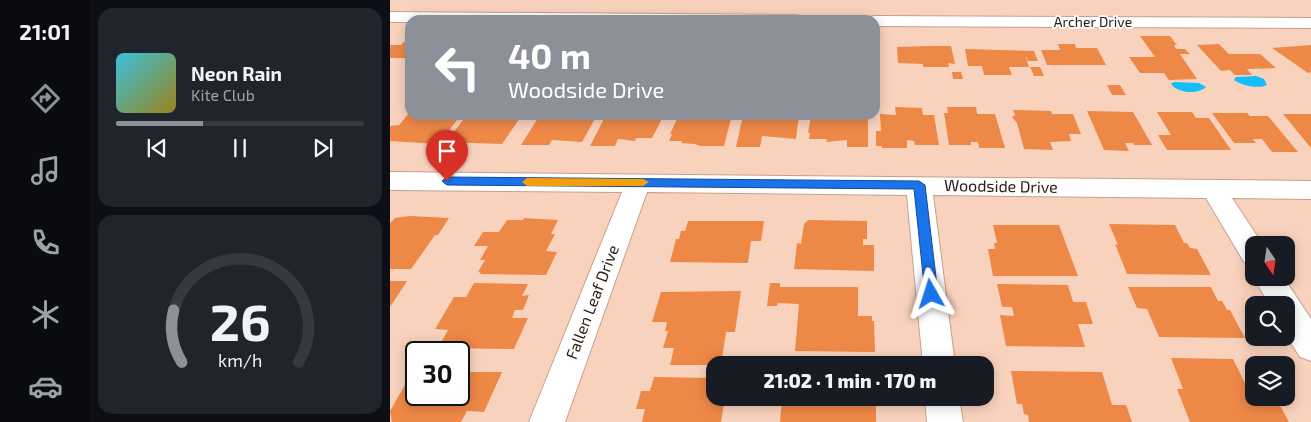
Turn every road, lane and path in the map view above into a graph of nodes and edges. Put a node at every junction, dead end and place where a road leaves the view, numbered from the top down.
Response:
1 (390, 17) edge
2 (405, 17) edge
3 (880, 21) edge
4 (1311, 23) edge
5 (390, 181) edge
6 (638, 182) junction
7 (919, 185) junction
8 (1213, 189) junction
9 (1311, 190) edge
10 (1245, 240) edge
11 (1295, 321) edge
12 (1311, 347) edge
13 (938, 356) edge
14 (943, 406) edge
15 (547, 422) edge
16 (945, 422) edge

1 - 2 street
3 - 4 street, Archer Drive
5 - 6 street, Woodside Drive
6 - 7 street, Woodside Drive
6 - 15 street, Fallen Leaf Drive
7 - 8 street, Woodside Drive
7 - 13 street
8 - 9 street, Woodside Drive
8 - 10 street
11 - 12 street
14 - 16 street

